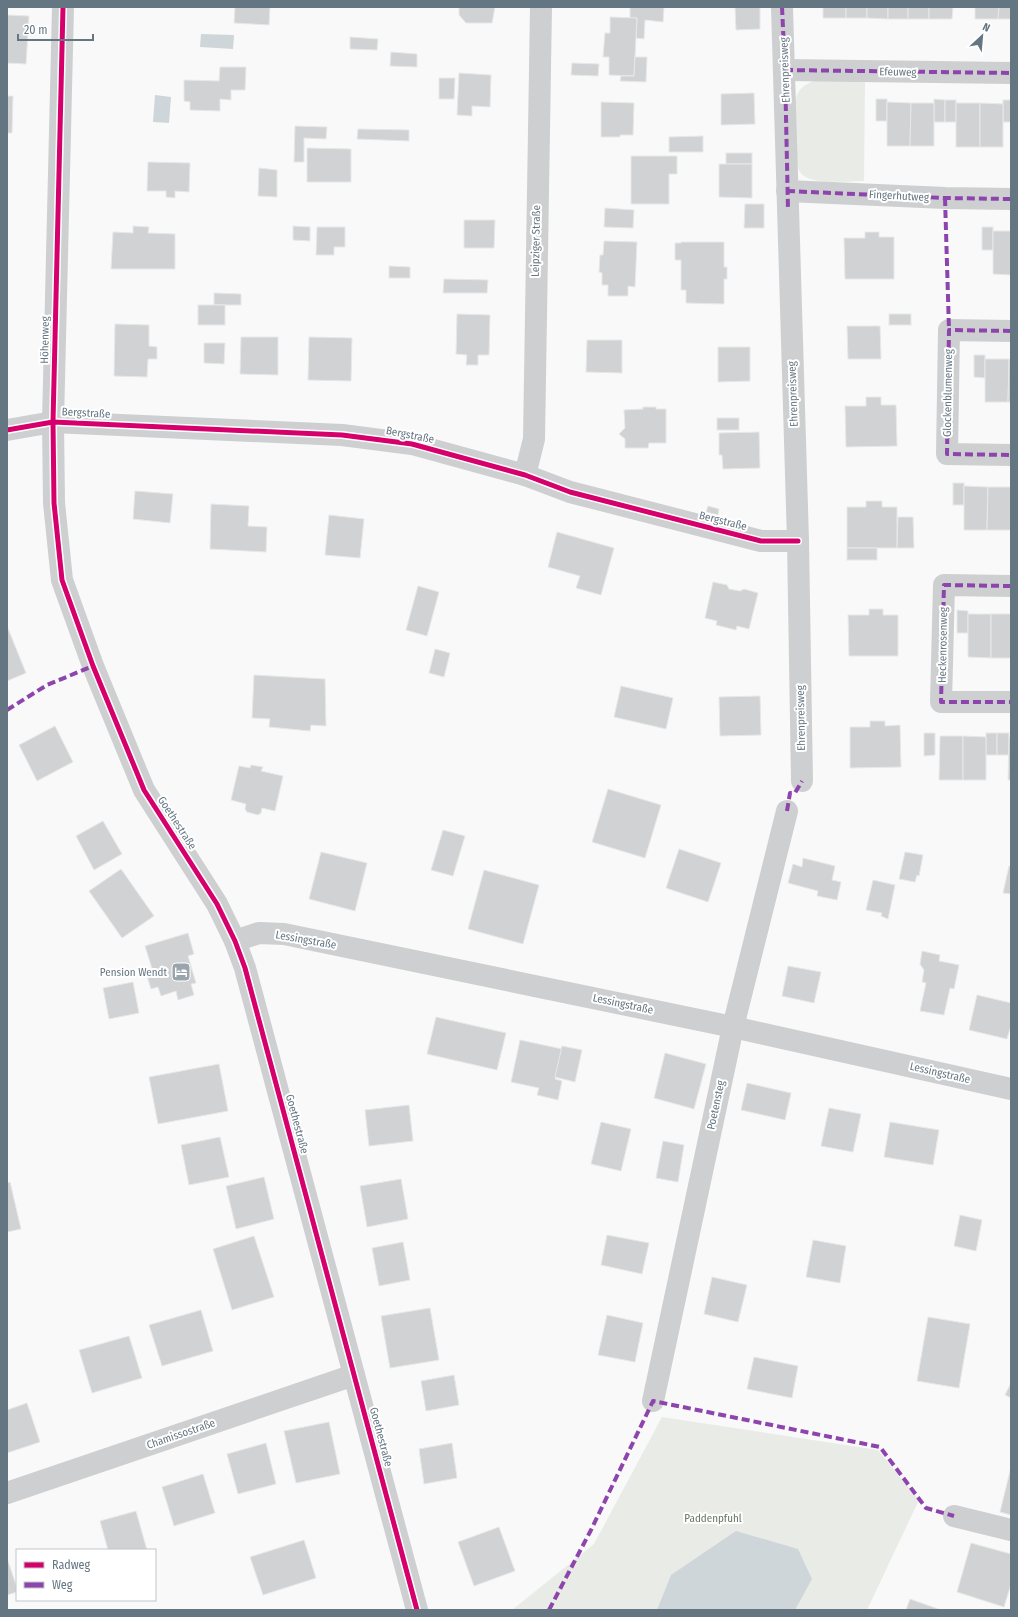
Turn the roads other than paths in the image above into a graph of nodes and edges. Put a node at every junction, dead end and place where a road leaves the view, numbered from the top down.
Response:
1 (63, 7) edge
2 (541, 7) edge
3 (782, 7) edge
4 (785, 70) junction
5 (1011, 74) edge
6 (787, 191) junction
7 (1011, 198) edge
8 (1011, 331) edge
9 (53, 422) junction
10 (7, 430) edge
11 (1011, 455) edge
12 (525, 475) junction
13 (798, 541) junction
14 (1011, 586) edge
15 (94, 669) joint
16 (1011, 702) edge
17 (802, 781) dead end
18 (787, 811) dead end
19 (235, 940) junction
20 (733, 1027) junction
21 (1011, 1089) edge
22 (354, 1375) junction
23 (653, 1401) dead end
24 (7, 1493) edge
25 (954, 1516) dead end
26 (1011, 1530) edge
27 (417, 1610) edge

1 - 9 street, Höhenweg
2 - 12 street, Leipziger Straße
3 - 4 street, Ehrenpreisweg
4 - 5 street, Efeuweg
4 - 6 street, Ehrenpreisweg
6 - 7 street, Fingerhutweg
6 - 13 street, Ehrenpreisweg
8 - 11 street, Glockenblumenweg
9 - 10 street, Bergstraße
9 - 12 street, Bergstraße
9 - 15 street, Höhenweg
12 - 13 street, Bergstraße
13 - 17 street, Ehrenpreisweg
14 - 16 street, Heckenrosenweg
15 - 19 street, Goethestraße
18 - 20 street, Poetensteg
19 - 20 street, Lessingstraße
19 - 22 street, Goethestraße
20 - 21 street, Lessingstraße
20 - 23 street, Poetensteg
22 - 24 street, Chamissostraße
22 - 27 street, Goethestraße
25 - 26 street

